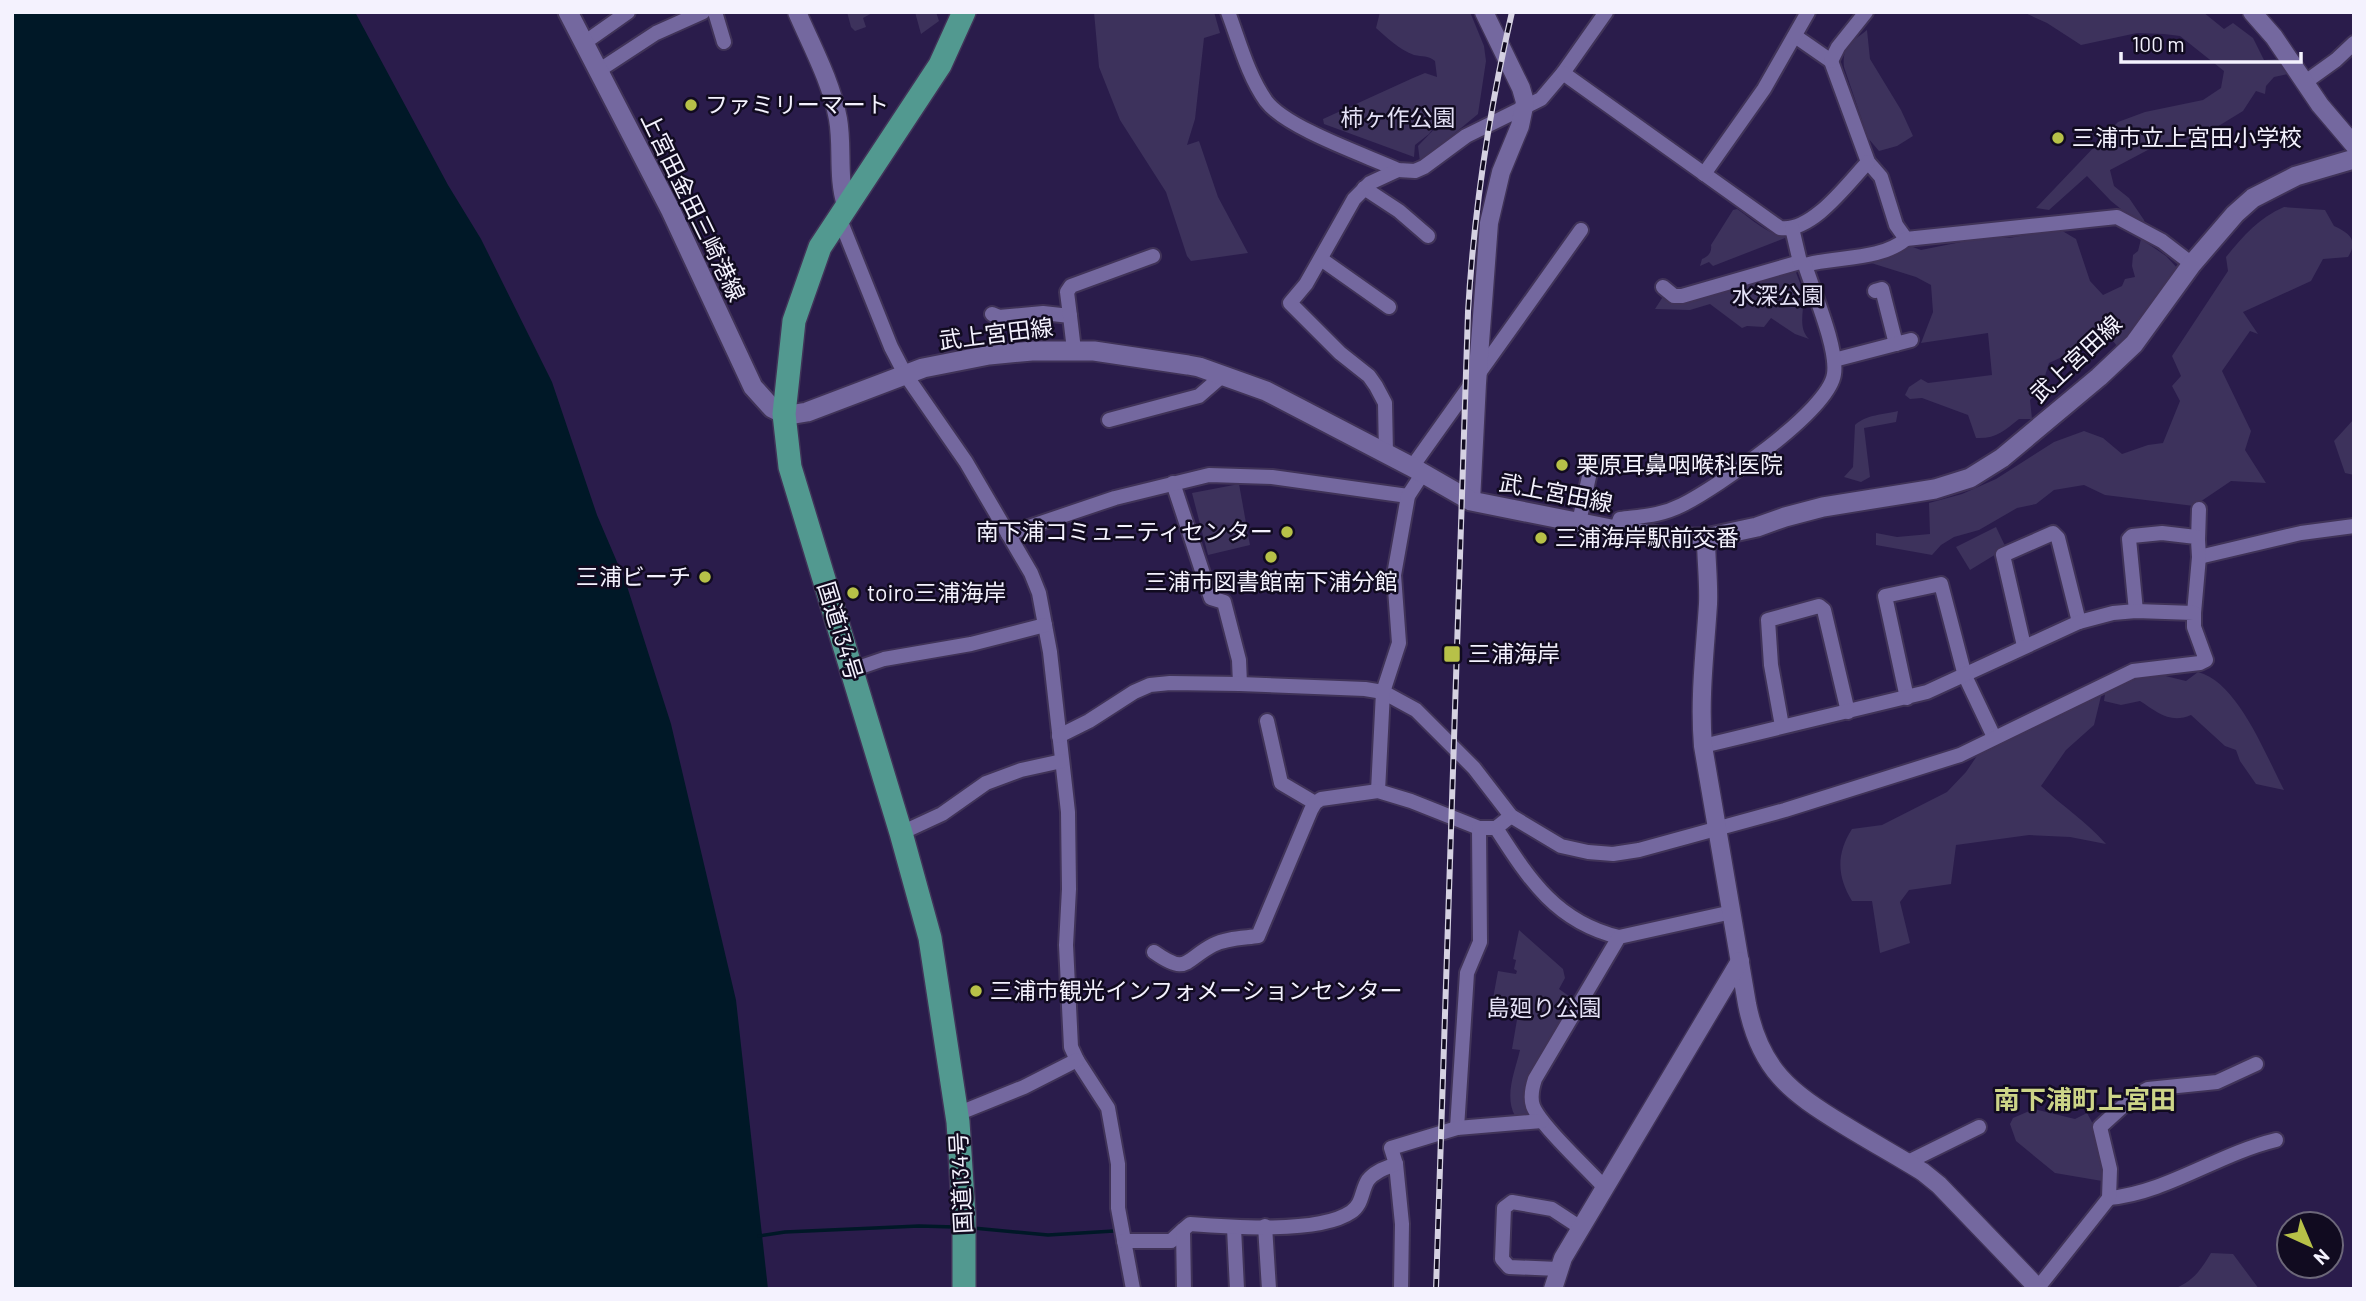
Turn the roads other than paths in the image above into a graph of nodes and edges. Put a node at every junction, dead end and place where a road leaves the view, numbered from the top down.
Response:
1 (568, 12) edge
2 (628, 12) edge
3 (703, 12) edge
4 (715, 12) edge
5 (797, 12) edge
6 (964, 12) edge
7 (1228, 12) edge
8 (1484, 12) edge
9 (1606, 12) edge
10 (1808, 12) edge
11 (1866, 12) edge
12 (2252, 12) edge
13 (1795, 36) junction
14 (724, 42) dead end
15 (584, 43) junction
16 (2354, 43) edge
17 (1831, 61) junction
18 (598, 71) junction
19 (1563, 73) junction
20 (2304, 83) junction
21 (1525, 107) junction
22 (2354, 145) edge
23 (2354, 159) edge
24 (1868, 162) junction
25 (1398, 170) junction
26 (1704, 174) junction
27 (1364, 188) junction
28 (842, 211) junction
29 (1792, 228) junction
30 (1581, 230) dead end
31 (1428, 236) dead end
32 (1906, 239) junction
33 (1153, 256) dead end
34 (1321, 259) junction
35 (1802, 264) junction
36 (2192, 264) junction
37 (1663, 288) dead end
38 (1885, 296) dead end
39 (1389, 307) dead end
40 (992, 314) dead end
41 (1070, 316) junction
42 (1074, 350) junction
43 (1834, 360) junction
44 (1478, 373) junction
45 (905, 374) junction
46 (1223, 376) junction
47 (784, 414) junction
48 (1109, 420) dead end
49 (1386, 454) junction
50 (1598, 463) dead end
51 (1418, 470) junction
52 (1174, 483) junction
53 (1408, 496) junction
54 (1471, 501) junction
55 (2199, 509) dead end
56 (1580, 522) junction
57 (2354, 526) edge
58 (1616, 530) junction
59 (1008, 534) junction
60 (1706, 538) junction
61 (2198, 540) junction
62 (2199, 558) junction
63 (2136, 611) junction
64 (2194, 613) junction
65 (2079, 622) junction
66 (1045, 625) junction
67 (2024, 646) junction
68 (852, 670) junction
69 (1965, 676) junction
70 (1240, 684) junction
71 (1383, 692) junction
72 (1907, 698) junction
73 (1848, 712) junction
74 (1267, 721) dead end
75 (1783, 726) junction
76 (1059, 736) junction
77 (1994, 737) junction
78 (1703, 746) junction
79 (1062, 761) junction
80 (1378, 792) junction
81 (1315, 803) junction
82 (1511, 816) junction
83 (1479, 828) junction
84 (1496, 828) junction
85 (1718, 828) junction
86 (901, 833) junction
87 (1732, 912) junction
88 (1619, 937) junction
89 (1154, 952) dead end
90 (1740, 961) junction
91 (1077, 1060) junction
92 (2256, 1064) dead end
93 (957, 1114) junction
94 (1542, 1121) junction
95 (1979, 1127) dead end
96 (1457, 1128) junction
97 (2276, 1140) dead end
98 (1908, 1163) junction
99 (1396, 1164) junction
100 (1604, 1187) junction
101 (2109, 1198) junction
102 (1265, 1226) junction
103 (1234, 1228) junction
104 (1581, 1228) junction
105 (1183, 1230) junction
106 (1124, 1241) junction
107 (1558, 1269) junction
108 (2038, 1288) edge
109 (964, 1289) edge
110 (1133, 1289) edge
111 (1184, 1289) edge
112 (1237, 1289) edge
113 (1269, 1289) edge
114 (1401, 1289) edge
115 (1553, 1289) edge

1 - 15 main road, 上宮田金田三崎港線
2 - 15 street
3 - 18 street
4 - 14 street
5 - 28 street
6 - 28 highway, 国道134号
7 - 25 street
8 - 21 street
9 - 19 street
10 - 13 street
11 - 17 street
12 - 20 street
13 - 17 street
13 - 26 street
15 - 18 main road, 上宮田金田三崎港線
16 - 20 street
17 - 24 street
18 - 47 main road, 上宮田金田三崎港線
19 - 21 street
19 - 26 street
20 - 22 street
21 - 25 street
21 - 44 street
23 - 36 main road, 武上宮田線
24 - 29 street
24 - 32 street
25 - 27 street
26 - 29 street
27 - 31 street
27 - 34 street
28 - 45 street
28 - 47 highway, 国道134号
29 - 35 street
30 - 44 street
32 - 35 street
32 - 36 street
33 - 41 street
34 - 39 street
34 - 49 street
35 - 37 street
35 - 43 street
36 - 60 main road, 武上宮田線
38 - 43 street
40 - 41 street
41 - 42 street
42 - 45 main road, 武上宮田線
42 - 46 main road, 武上宮田線
43 - 58 street
44 - 51 street
44 - 54 street
45 - 47 main road, 武上宮田線
45 - 59 street
46 - 48 street
46 - 49 main road, 武上宮田線
47 - 68 highway, 国道134号
49 - 51 main road, 武上宮田線
50 - 56 street
51 - 53 street
51 - 54 main road, 武上宮田線
52 - 53 street
52 - 59 street
52 - 70 street
53 - 71 street
54 - 56 main road, 武上宮田線
55 - 61 street
56 - 58 main road, 武上宮田線
57 - 62 street
58 - 60 main road, 武上宮田線
59 - 66 street
60 - 78 street
61 - 62 street
61 - 63 street
62 - 64 street
63 - 64 street
63 - 65 street
64 - 77 street
65 - 67 street
65 - 67 street
66 - 68 street
66 - 76 street
67 - 69 street
68 - 86 highway, 国道134号
69 - 72 street
69 - 72 street
69 - 77 street
70 - 71 street
70 - 76 street
71 - 80 street
71 - 82 street
72 - 73 street
73 - 75 street
73 - 75 street
74 - 81 street
75 - 78 street
76 - 79 street
77 - 85 street
78 - 85 street
79 - 86 street
79 - 91 street
80 - 81 street
80 - 83 street
81 - 89 street
82 - 84 street
82 - 85 street
83 - 84 street
83 - 96 street
84 - 88 street
85 - 87 street
86 - 93 highway, 国道134号
87 - 88 street
87 - 90 street
88 - 94 street
90 - 98 street
90 - 100 street
91 - 93 street
91 - 106 street
92 - 101 street
93 - 109 highway, 国道134号
94 - 96 street
94 - 100 street
95 - 98 street
96 - 99 street
97 - 101 street
98 - 108 street
99 - 102 street
99 - 114 street
100 - 104 street
101 - 108 street
102 - 103 street
102 - 113 street
103 - 105 street
103 - 112 street
104 - 107 street
104 - 107 street
105 - 106 street
105 - 111 street
106 - 110 street
107 - 115 street

